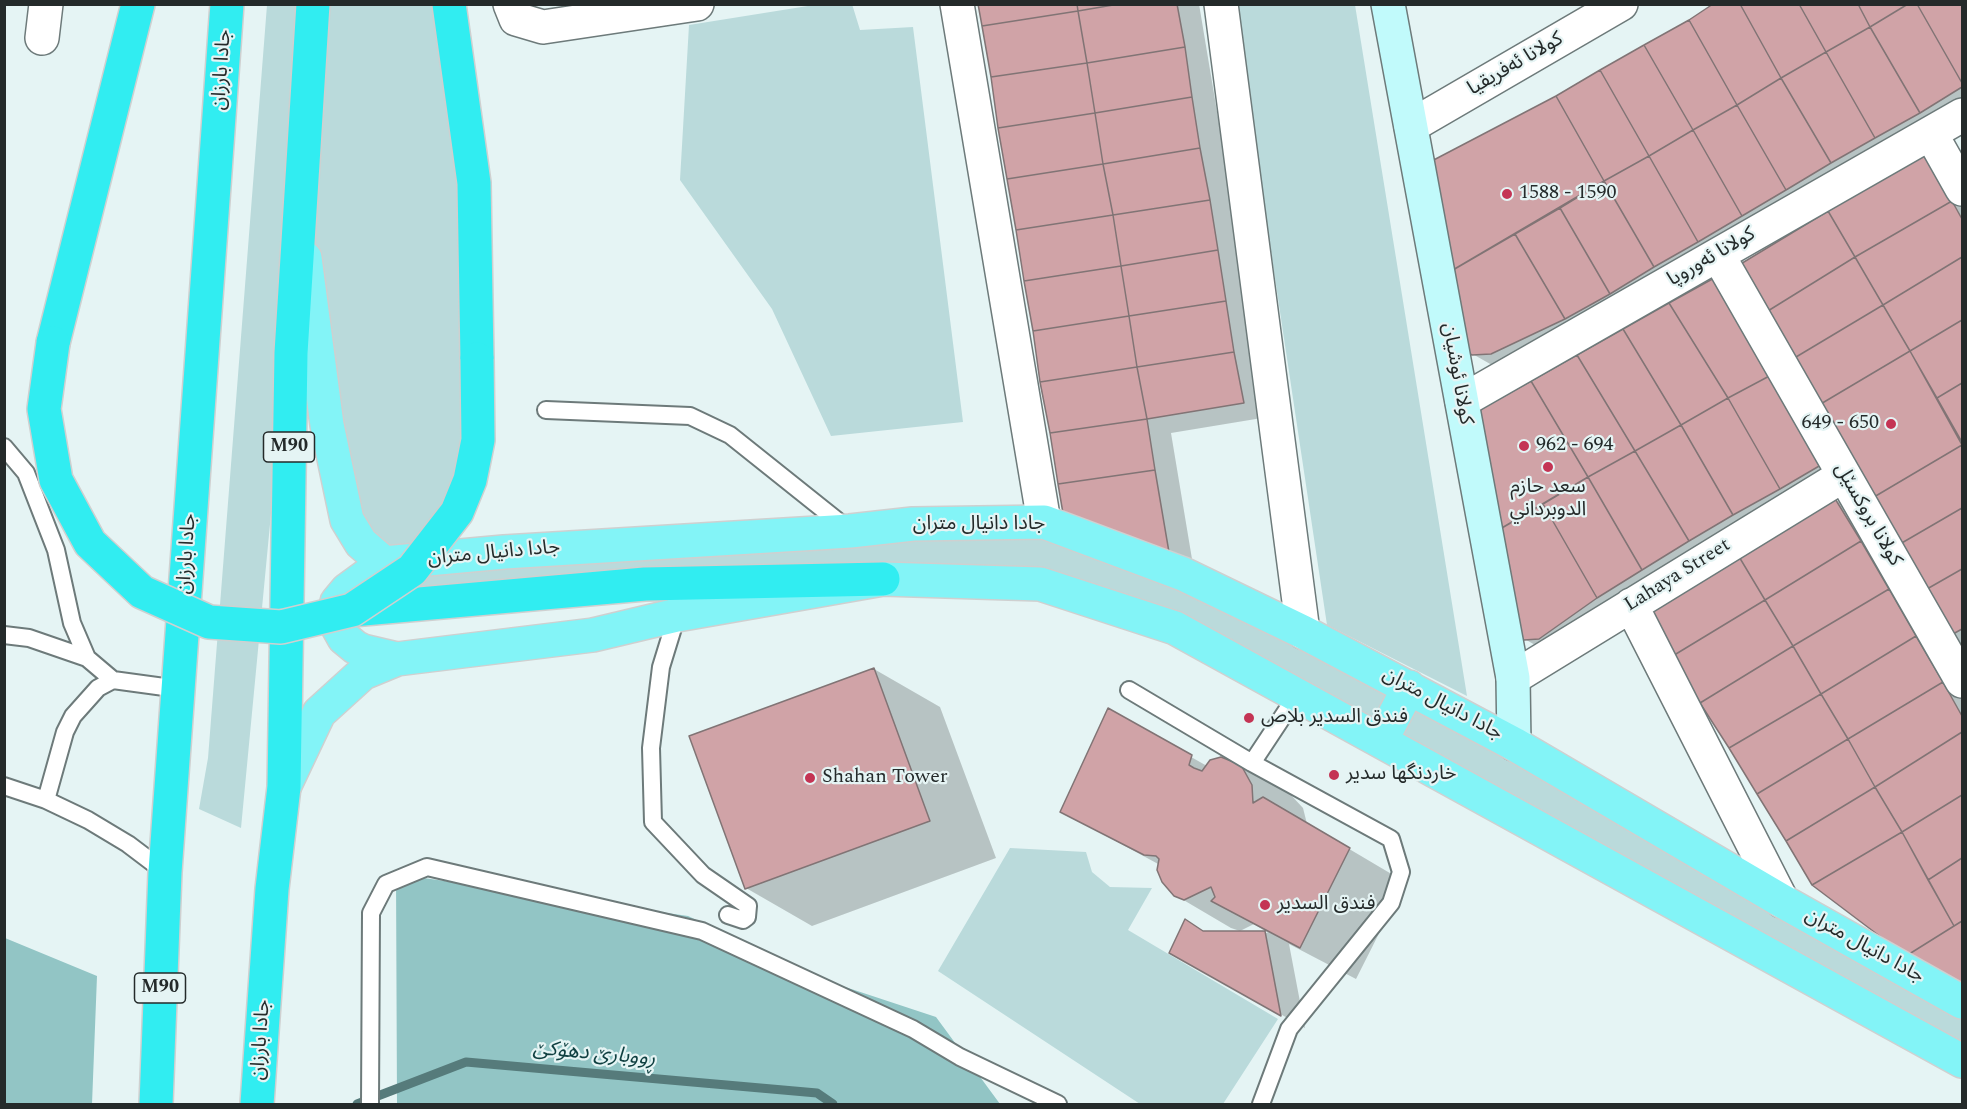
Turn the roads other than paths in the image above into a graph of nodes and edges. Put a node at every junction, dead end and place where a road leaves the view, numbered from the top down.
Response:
1 (46, 4) edge
2 (138, 4) edge
3 (227, 4) edge
4 (313, 4) edge
5 (449, 4) edge
6 (697, 4) edge
7 (957, 4) edge
8 (1221, 4) edge
9 (1388, 4) edge
10 (1621, 4) edge
11 (513, 12) edge
12 (42, 38) dead end
13 (1962, 114) edge
14 (1411, 126) junction
15 (1931, 134) junction
16 (1962, 189) edge
17 (299, 219) junction
18 (1718, 255) junction
19 (1462, 401) junction
20 (546, 410) dead end
21 (4, 447) edge
22 (1844, 475) junction
23 (1044, 522) junction
24 (850, 531) junction
25 (384, 563) junction
26 (883, 579) junction
27 (1631, 605) junction
28 (352, 610) junction
29 (677, 615) junction
30 (1303, 632) junction
31 (4, 635) edge
32 (87, 658) junction
33 (397, 659) junction
34 (1513, 678) junction
35 (114, 680) junction
36 (1962, 681) edge
37 (1408, 687) junction
38 (179, 689) junction
39 (1129, 690) dead end
40 (1297, 695) junction
41 (1381, 741) junction
42 (1515, 744) junction
43 (1252, 763) junction
44 (4, 786) edge
45 (284, 787) junction
46 (45, 800) junction
47 (165, 872) junction
48 (1782, 901) junction
49 (728, 915) dead end
50 (1962, 1002) edge
51 (1957, 1060) edge
52 (156, 1104) edge
53 (257, 1104) edge
54 (370, 1104) edge
55 (1058, 1104) edge
56 (1261, 1104) edge

1 - 12 street
2 - 28 highway, bridge
3 - 38 highway, جادا بارزان / M90
4 - 17 highway, جادا بارزان / M90
5 - 28 highway, bridge
6 - 11 street
7 - 23 street
8 - 30 street
9 - 14 street, كولانا ئوشيان
10 - 14 street, كولانا ئه‌فریقیا
13 - 15 street, كولانا ئه‌وروپا
14 - 19 street, كولانا ئوشيان
15 - 16 street
15 - 18 street, كولانا ئه‌وروپا
17 - 25 main road
17 - 45 highway, جادا بارزان / M90
18 - 19 street, كولانا ئه‌وروپا
18 - 22 street, كولانا بروکسێل
19 - 34 street, كولانا ئوشيان
20 - 24 lane
21 - 32 lane
22 - 27 street, Lahaya Street
22 - 36 street, كولانا بروکسێل
23 - 24 main road, جادا دانيال متران
23 - 30 main road, جادا دانيال متران
24 - 25 main road, جادا دانيال متران
25 - 33 main road
26 - 28 highway
26 - 29 main road
26 - 40 main road
27 - 34 street, Lahaya Street
27 - 48 street
29 - 33 main road
29 - 49 lane
30 - 37 main road, جادا دانيال متران
31 - 32 lane
32 - 35 lane
33 - 45 main road
34 - 42 street, كولانا ئوشيان
35 - 38 lane
35 - 46 lane
37 - 41 main road
37 - 42 main road, جادا دانيال متران
38 - 47 highway, جادا بارزان / M90
39 - 43 lane
40 - 41 main road
40 - 43 lane
41 - 51 main road
42 - 48 main road, جادا دانيال متران
43 - 56 lane
44 - 46 lane
45 - 53 highway, جادا بارزان / M90
46 - 47 lane
47 - 52 highway, جادا بارزان / M90
48 - 50 main road, جادا دانيال متران
54 - 55 lane

